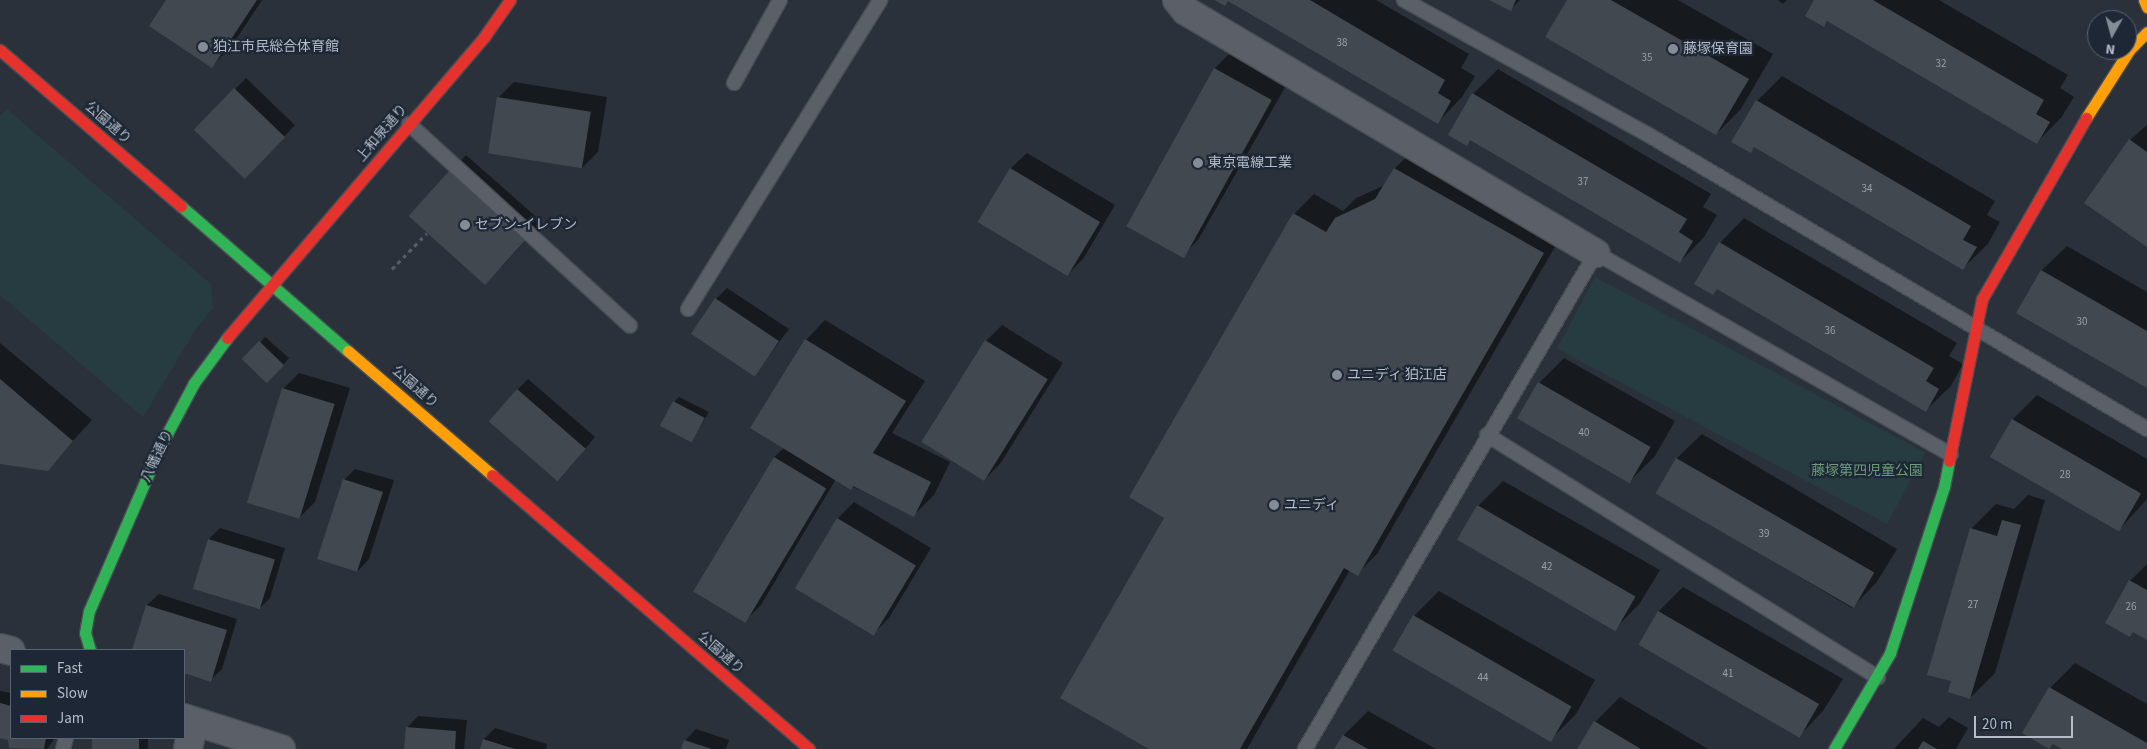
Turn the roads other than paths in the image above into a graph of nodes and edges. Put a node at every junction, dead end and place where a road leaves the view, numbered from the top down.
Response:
1 (510, 0) edge
2 (780, 0) edge
3 (880, 0) edge
4 (1177, 0) edge
5 (1404, 0) edge
6 (2144, 0) edge
7 (2147, 7) edge
8 (2147, 32) edge
9 (0, 50) edge
10 (734, 83) dead end
11 (409, 124) junction
12 (1596, 253) junction
13 (274, 284) junction
14 (688, 309) dead end
15 (630, 326) dead end
16 (1977, 330) junction
17 (2147, 429) edge
18 (1487, 435) junction
19 (1951, 454) junction
20 (90, 649) edge
21 (1878, 677) junction
22 (188, 730) edge
23 (281, 749) edge
24 (809, 749) edge
25 (1305, 749) edge
26 (1834, 749) edge

1 - 11 street, 上和泉通り
2 - 10 lane
3 - 14 lane
4 - 12 street
5 - 16 lane
6 - 7 street
8 - 16 street
9 - 13 street, 公園通り
11 - 13 street, 上和泉通り
11 - 15 lane
12 - 18 lane
12 - 19 lane
13 - 20 street, 八幡通り
13 - 24 street, 公園通り
16 - 17 lane
16 - 19 street
18 - 21 lane
18 - 25 lane
19 - 21 street
21 - 26 street
22 - 23 street

